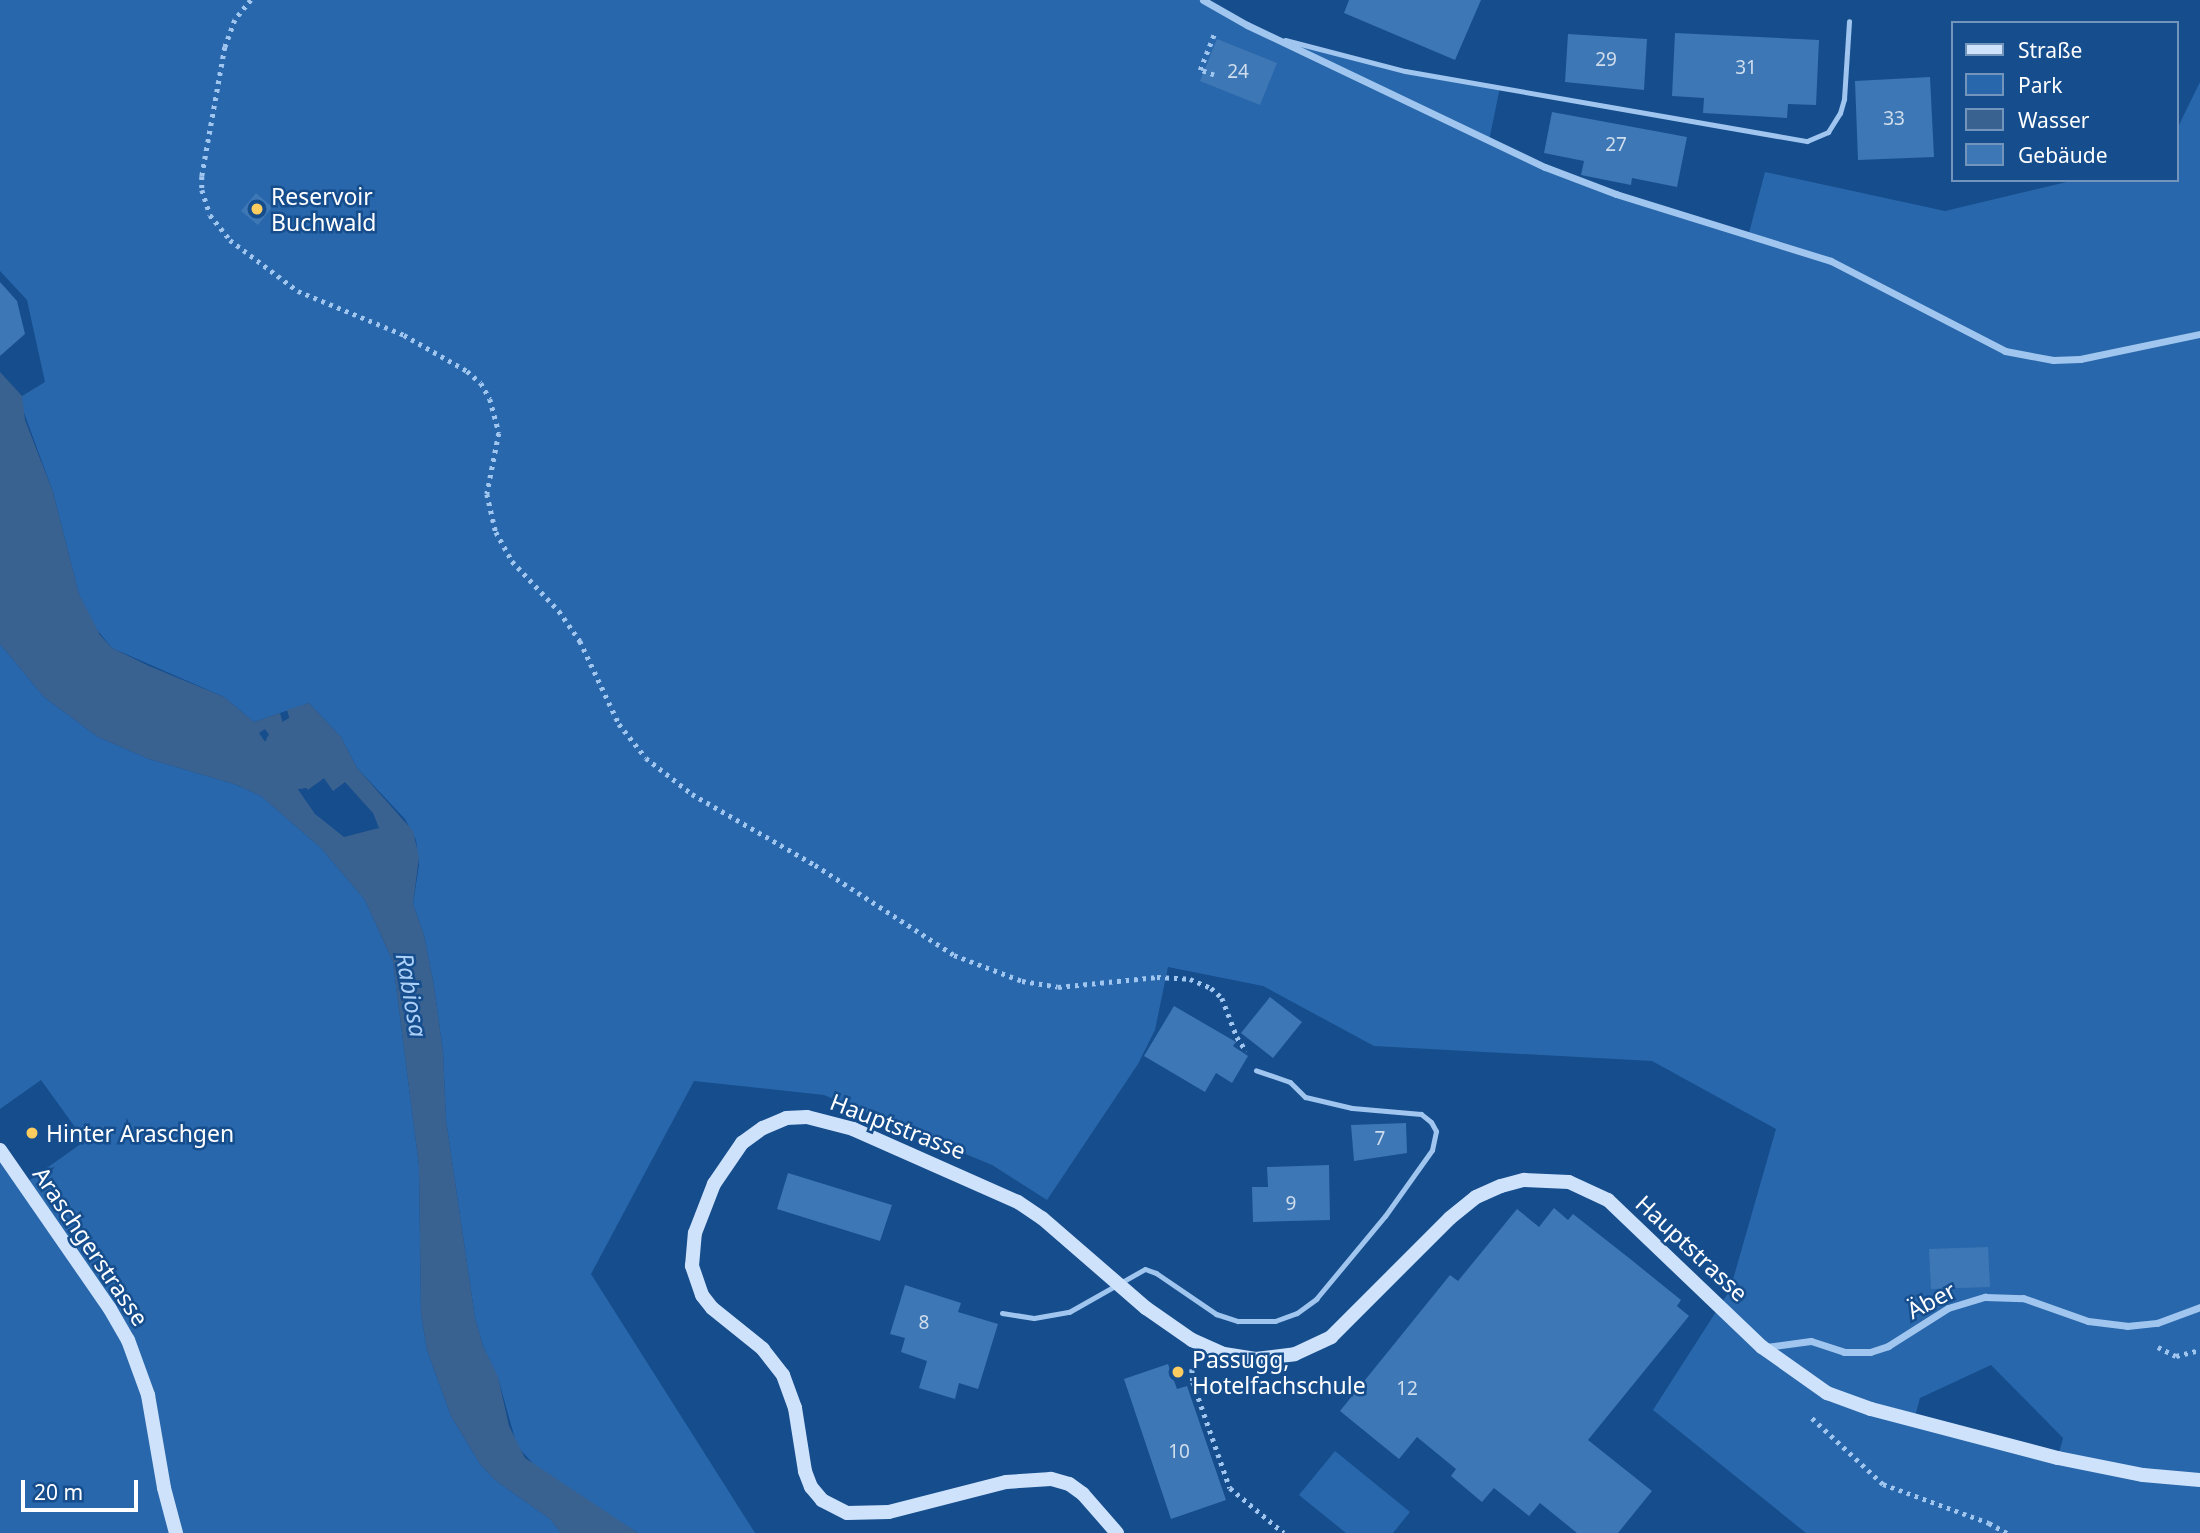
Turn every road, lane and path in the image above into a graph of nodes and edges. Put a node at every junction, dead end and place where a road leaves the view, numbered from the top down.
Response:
1 (251, 0) edge
2 (1203, 0) edge
3 (1849, 21) dead end
4 (1213, 38) dead end
5 (1282, 40) junction
6 (1214, 75) dead end
7 (2200, 334) edge
8 (1256, 1070) joint
9 (0, 1150) edge
10 (1118, 1283) junction
11 (2200, 1307) edge
12 (1002, 1313) dead end
13 (1192, 1340) junction
14 (1762, 1347) junction
15 (1807, 1413) dead end
16 (2200, 1480) edge
17 (176, 1533) edge
18 (1117, 1533) edge
19 (1284, 1533) edge
20 (2007, 1533) edge

1 - 8 path
2 - 5 street
3 - 5 lane
4 - 6 path
5 - 7 street
8 - 10 lane
9 - 17 street, Araschgerstrasse
10 - 12 lane
10 - 13 street, Hauptstrasse
10 - 18 street, Hauptstrasse
11 - 14 street, Äber
13 - 14 street, Hauptstrasse
13 - 19 path
14 - 16 street, Hauptstrasse
15 - 20 path

